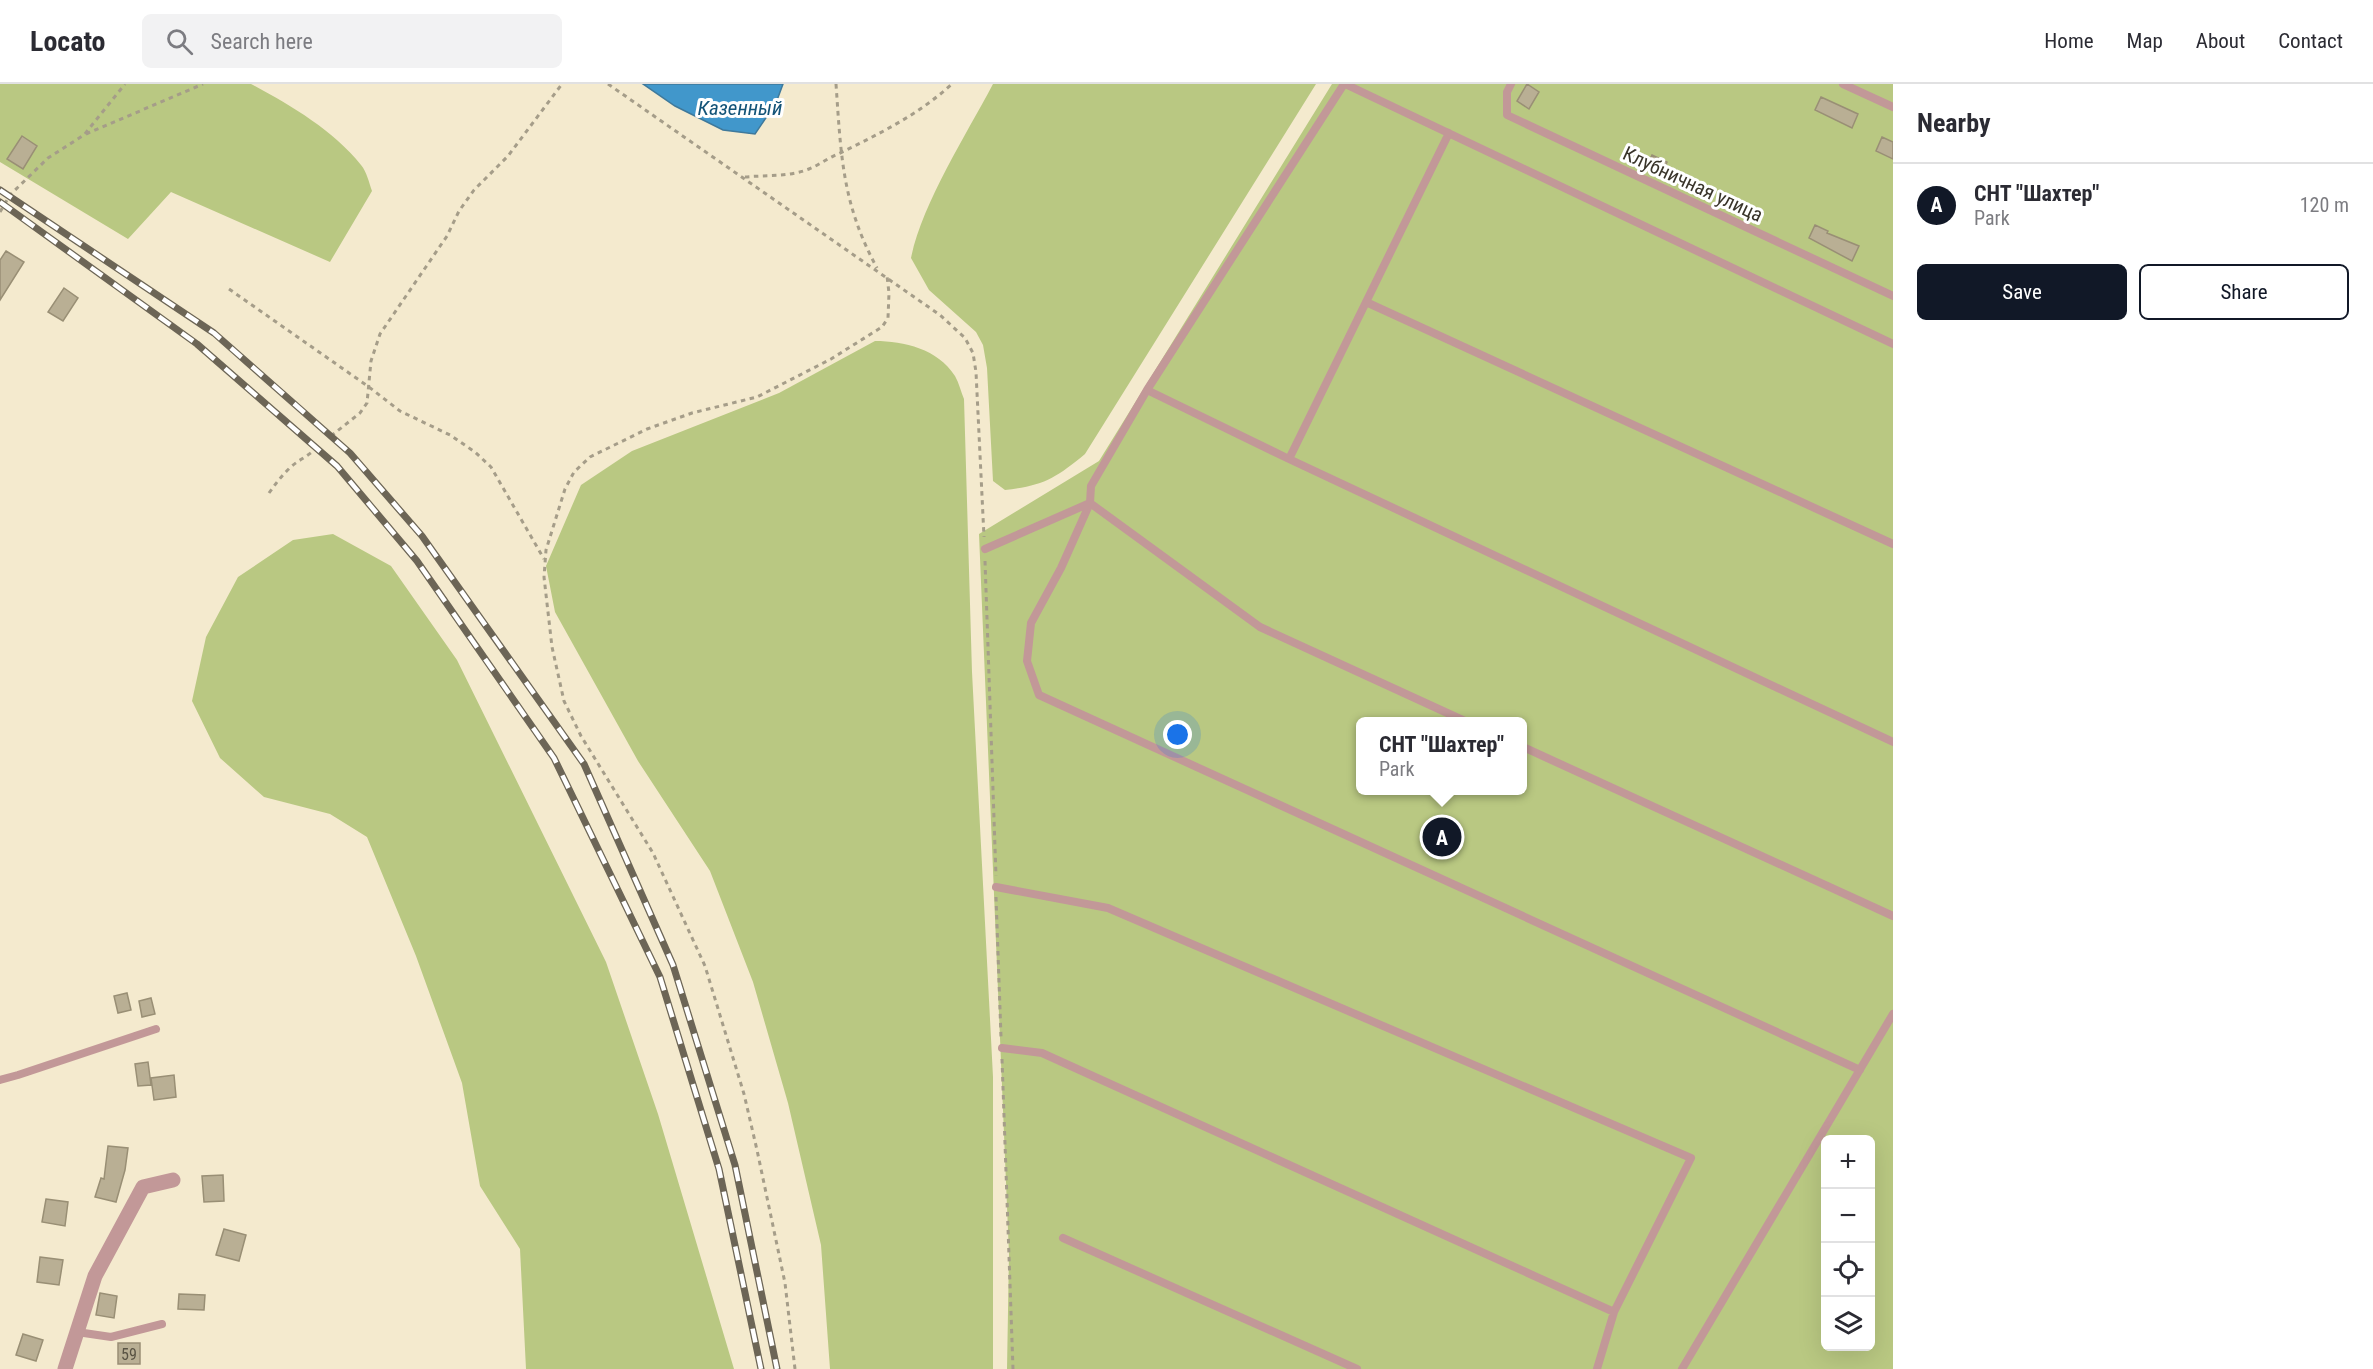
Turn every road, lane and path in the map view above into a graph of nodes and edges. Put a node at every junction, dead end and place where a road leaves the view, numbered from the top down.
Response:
1 (125, 84) edge
2 (203, 84) edge
3 (562, 84) edge
4 (608, 84) edge
5 (836, 84) edge
6 (952, 84) edge
7 (1345, 84) edge
8 (1511, 84) edge
9 (1843, 84) edge
10 (1893, 107) edge
11 (1449, 133) junction
12 (84, 135) junction
13 (842, 152) junction
14 (744, 178) junction
15 (0, 212) edge
16 (878, 270) junction
17 (887, 276) junction
18 (229, 289) dead end
19 (1893, 296) edge
20 (1366, 302) junction
21 (1893, 344) edge
22 (369, 387) junction
23 (1146, 390) junction
24 (331, 436) dead end
25 (316, 448) dead end
26 (1289, 459) junction
27 (269, 493) dead end
28 (1090, 503) junction
29 (1893, 544) edge
30 (985, 549) junction
31 (545, 560) junction
32 (1456, 717) edge
33 (1893, 742) edge
34 (1527, 749) edge
35 (996, 887) junction
36 (1893, 916) edge
37 (1893, 1014) edge
38 (156, 1029) dead end
39 (1002, 1048) junction
40 (1860, 1070) junction
41 (0, 1080) edge
42 (173, 1180) dead end
43 (1063, 1239) dead end
44 (1614, 1312) junction
45 (162, 1323) dead end
46 (77, 1332) junction
47 (65, 1369) edge
48 (795, 1369) edge
49 (1013, 1369) edge
50 (1357, 1369) edge
51 (1598, 1369) edge
52 (1682, 1369) edge

1 - 12 path
2 - 12 path
3 - 22 path
4 - 14 path
5 - 13 path
6 - 13 path
7 - 11 lane
7 - 23 lane
8 - 19 lane, Клубничная улица
9 - 10 lane
11 - 20 lane
11 - 21 lane
12 - 15 path
13 - 14 path
13 - 16 path
14 - 16 path
16 - 17 path
17 - 30 path
17 - 31 path
18 - 22 path
20 - 26 lane
20 - 29 lane
22 - 24 path
22 - 31 path
23 - 26 lane
23 - 28 lane
25 - 27 path
26 - 33 lane
28 - 30 lane
28 - 32 lane
28 - 40 lane
30 - 35 path
31 - 48 path
34 - 36 lane
35 - 39 path
35 - 44 lane
37 - 40 lane
38 - 41 lane
39 - 44 lane
39 - 49 path
40 - 52 lane
42 - 46 street
43 - 50 lane
44 - 51 lane
45 - 46 lane
46 - 47 street

